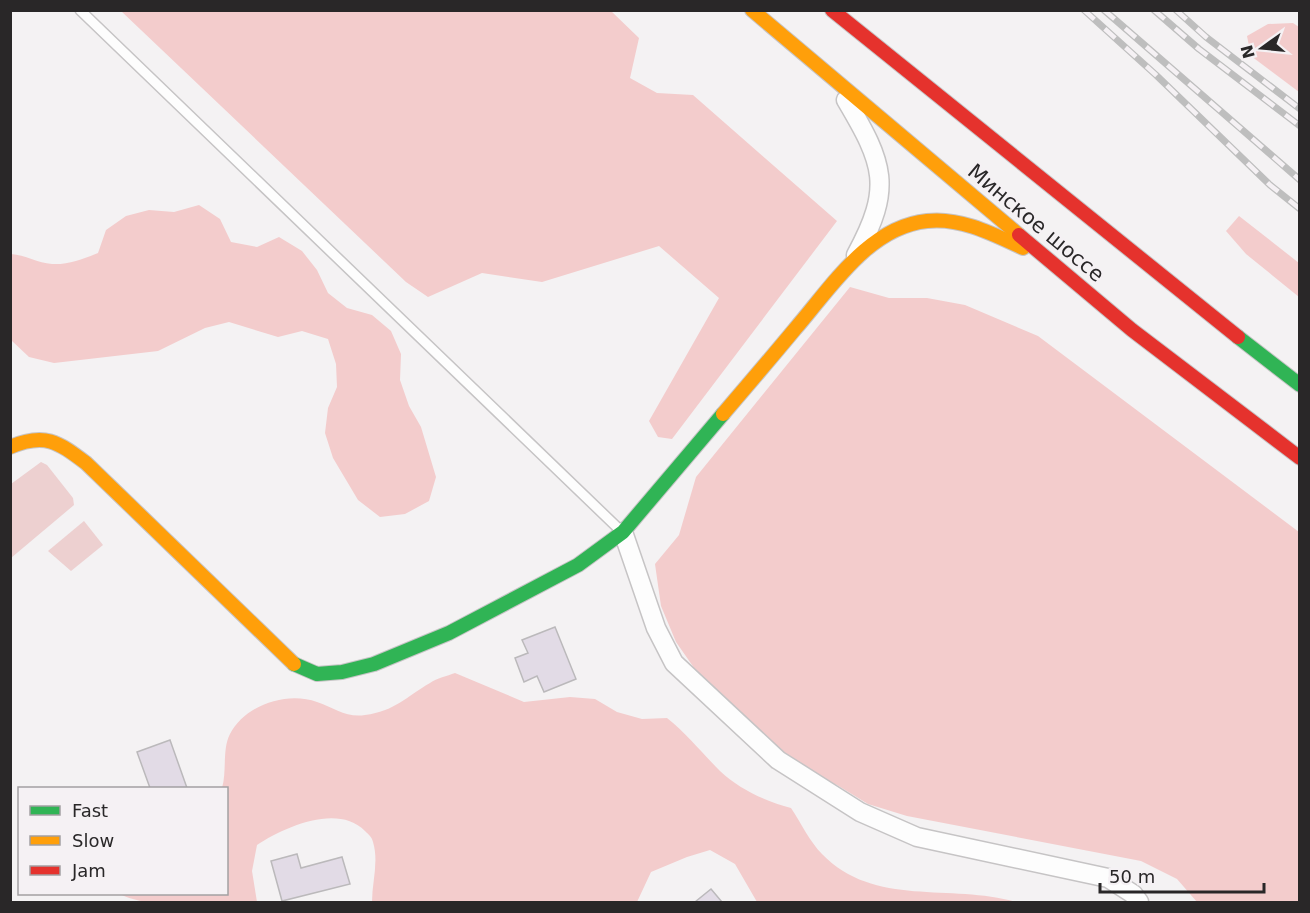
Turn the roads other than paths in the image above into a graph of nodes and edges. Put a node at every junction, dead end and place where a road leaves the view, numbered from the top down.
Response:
1 (80, 10) edge
2 (752, 10) edge
3 (832, 10) edge
4 (816, 65) junction
5 (1044, 258) junction
6 (853, 261) junction
7 (1299, 385) edge
8 (10, 447) edge
9 (1299, 458) edge
10 (623, 532) junction
11 (1139, 903) edge

1 - 10 lane
2 - 4 main road, Минское шоссе
3 - 7 main road, Минское шоссе
4 - 5 main road, Минское шоссе
4 - 6 street
5 - 6 main road
5 - 9 main road, Минское шоссе
6 - 10 main road
8 - 10 main road
10 - 11 street

